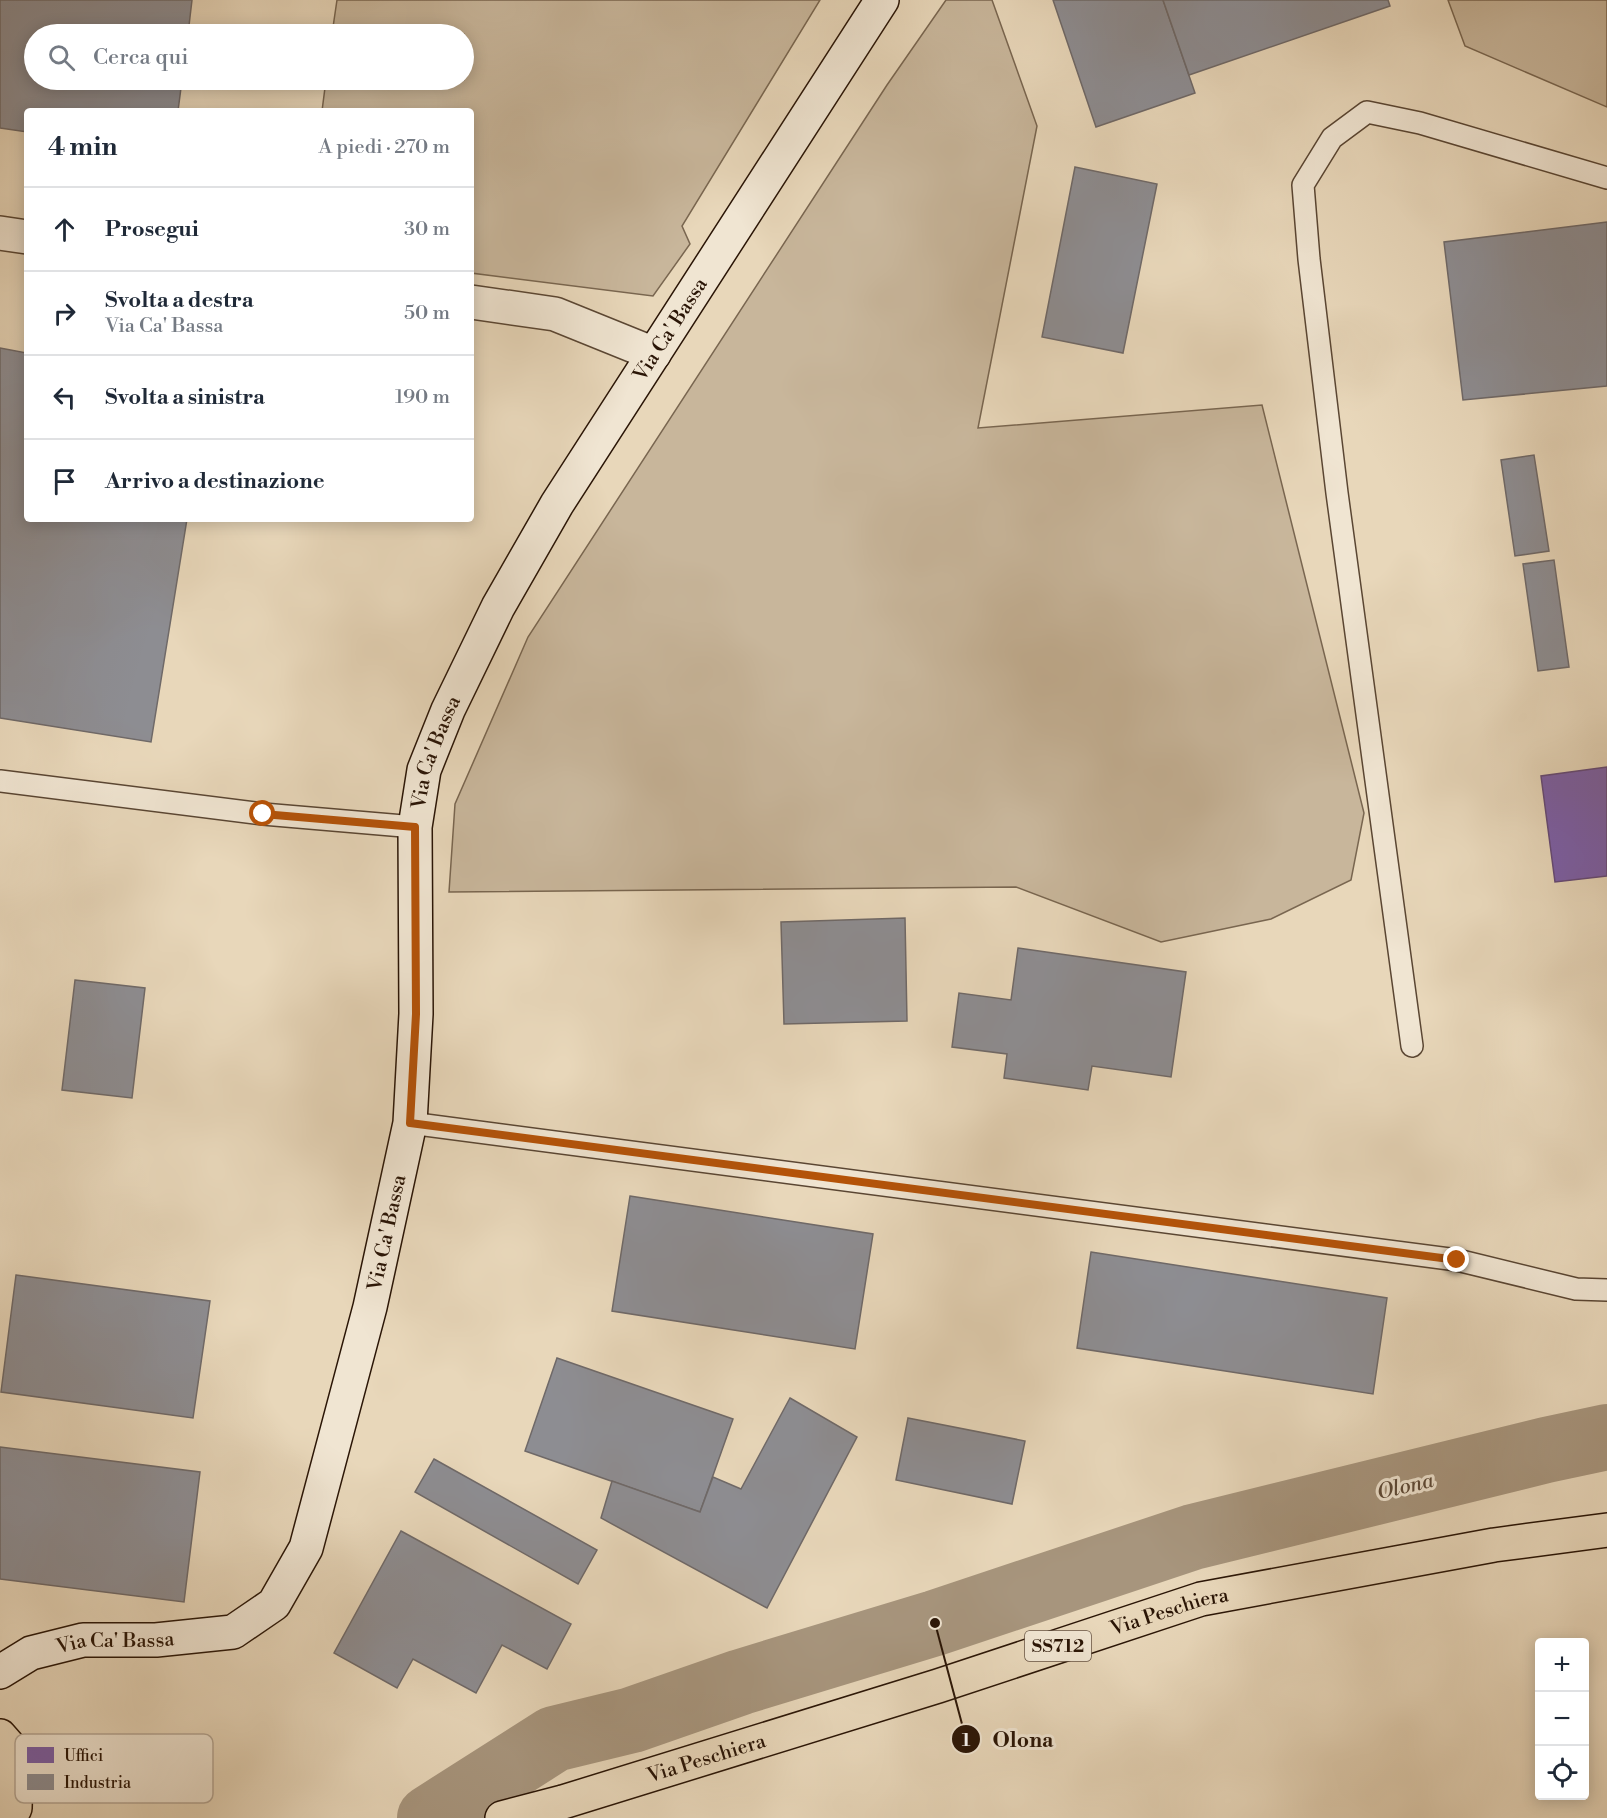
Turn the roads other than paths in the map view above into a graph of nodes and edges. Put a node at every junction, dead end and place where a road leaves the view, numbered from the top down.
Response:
1 (882, 0) edge
2 (1607, 178) edge
3 (0, 233) edge
4 (24, 237) edge
5 (474, 302) edge
6 (654, 354) junction
7 (0, 781) edge
8 (415, 827) junction
9 (1412, 1046) dead end
10 (410, 1123) junction
11 (1607, 1290) edge
12 (1607, 1530) edge
13 (0, 1672) edge
14 (0, 1736) edge
15 (15, 1760) edge
16 (15, 1803) edge
17 (10, 1818) edge
18 (502, 1818) edge

1 - 6 street, Via Ca' Bassa
2 - 9 lane
3 - 4 street
5 - 6 street
6 - 8 street, Via Ca' Bassa
7 - 8 lane
8 - 10 street, Via Ca' Bassa
10 - 11 lane
10 - 13 street, Via Ca' Bassa
12 - 18 main road, Via Peschiera / SS712
14 - 15 main road
16 - 17 main road

